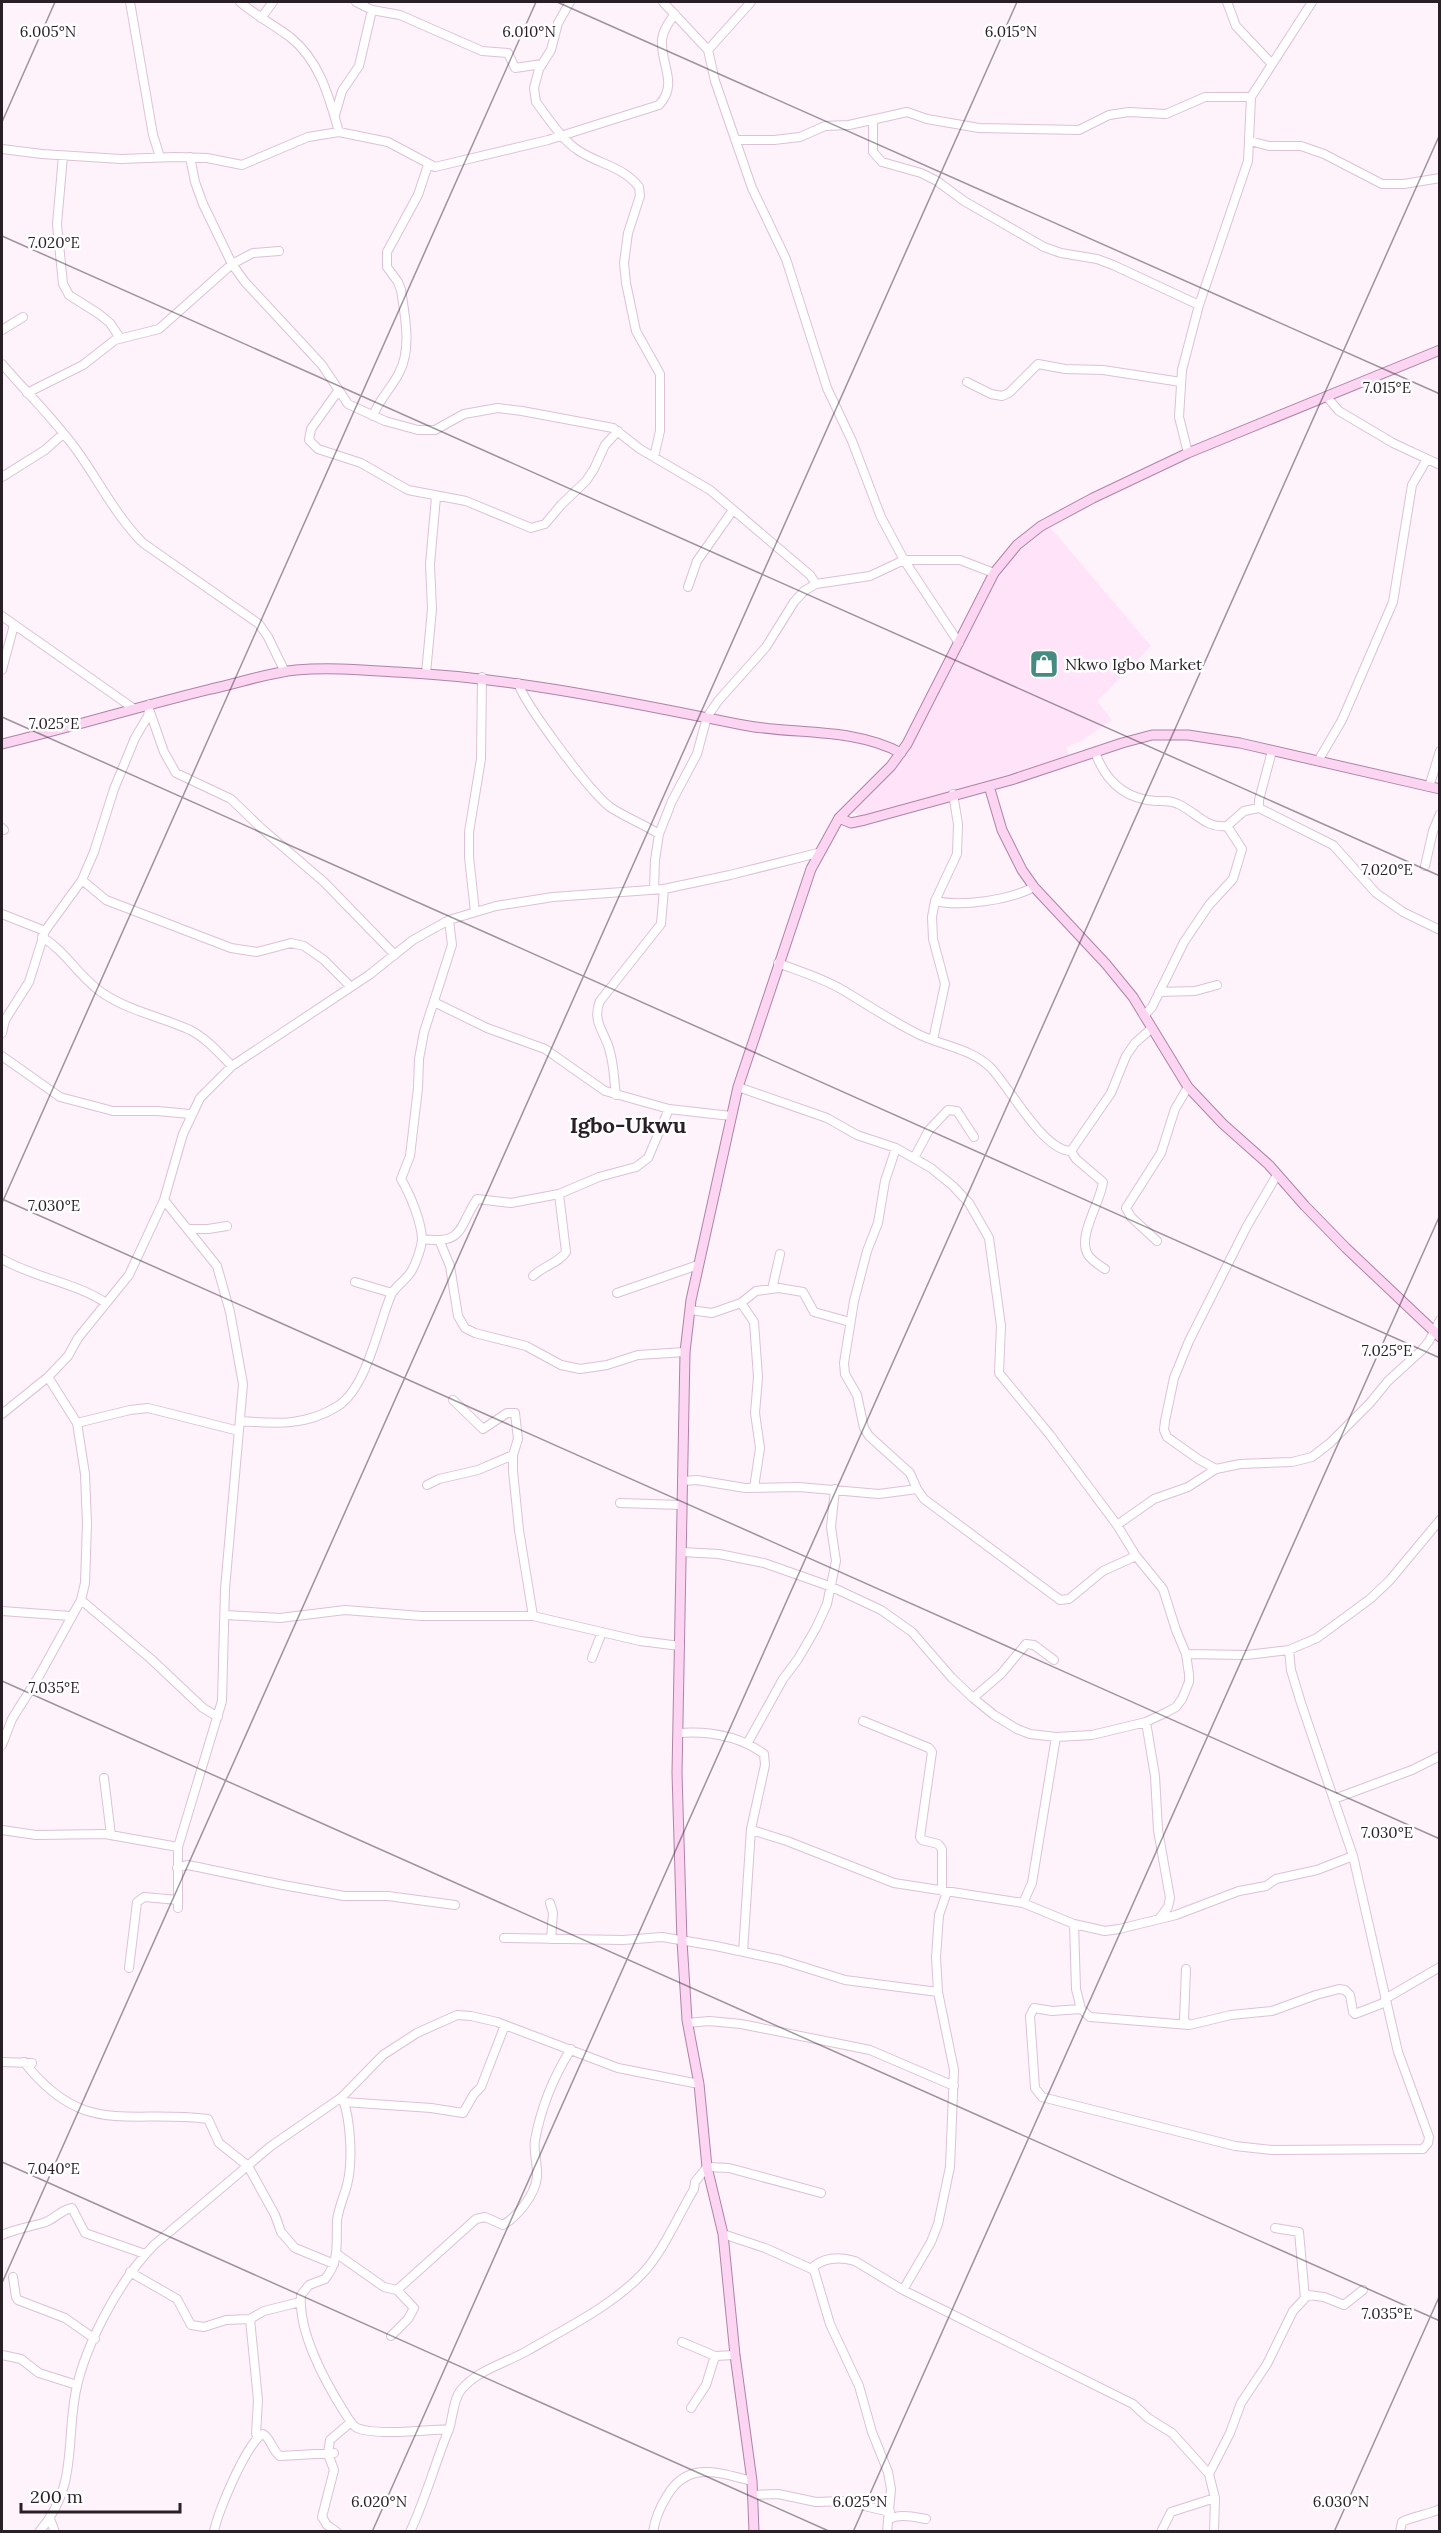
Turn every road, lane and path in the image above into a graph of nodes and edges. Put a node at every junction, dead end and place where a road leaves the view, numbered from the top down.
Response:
1 (130, 2) edge
2 (240, 2) edge
3 (273, 2) edge
4 (356, 2) edge
5 (570, 2) edge
6 (663, 2) edge
7 (751, 2) edge
8 (1227, 2) edge
9 (1312, 2) edge
10 (372, 10) junction
11 (675, 14) junction
12 (261, 18) junction
13 (708, 50) junction
14 (542, 64) junction
15 (1272, 64) junction
16 (1251, 97) junction
17 (335, 117) junction
18 (873, 120) junction
19 (339, 132) junction
20 (562, 135) junction
21 (736, 140) junction
22 (1250, 141) junction
23 (2, 149) edge
24 (63, 156) junction
25 (160, 157) junction
26 (190, 157) junction
27 (428, 165) junction
28 (1440, 178) edge
29 (279, 251) dead end
30 (232, 264) junction
31 (1198, 305) junction
32 (22, 316) dead end
33 (2, 330) edge
34 (120, 338) junction
35 (1440, 350) edge
36 (2, 364) edge
37 (967, 382) dead end
38 (1181, 382) junction
39 (338, 391) junction
40 (27, 393) junction
41 (1327, 397) junction
42 (373, 416) junction
43 (618, 431) junction
44 (63, 434) junction
45 (1188, 453) junction
46 (654, 457) junction
47 (1427, 459) junction
48 (1440, 465) edge
49 (2, 477) edge
50 (436, 497) junction
51 (733, 510) junction
52 (904, 560) junction
53 (994, 573) junction
54 (816, 584) junction
55 (688, 587) dead end
56 (2, 616) edge
57 (14, 625) junction
58 (959, 643) junction
59 (2, 670) edge
60 (285, 672) junction
61 (426, 673) junction
62 (482, 677) junction
63 (518, 683) junction
64 (134, 708) junction
65 (150, 708) junction
66 (707, 717) junction
67 (2, 744) edge
68 (1272, 751) junction
69 (1440, 751) edge
70 (1095, 752) junction
71 (901, 753) junction
72 (1318, 761) junction
73 (989, 786) junction
74 (1429, 787) junction
75 (1440, 789) edge
76 (953, 794) junction
77 (1259, 808) junction
78 (847, 810) junction
79 (1440, 814) edge
80 (839, 818) junction
81 (861, 821) junction
82 (1227, 826) junction
83 (659, 834) junction
84 (818, 853) junction
85 (1425, 866) dead end
86 (82, 880) junction
87 (1034, 887) junction
88 (664, 889) junction
89 (654, 890) junction
90 (934, 901) junction
91 (475, 912) junction
92 (2, 914) edge
93 (449, 920) junction
94 (1440, 930) edge
95 (44, 934) junction
96 (395, 955) junction
97 (778, 963) junction
98 (1217, 985) dead end
99 (350, 986) junction
100 (1159, 992) junction
101 (434, 1002) junction
102 (1144, 1016) junction
103 (1152, 1028) junction
104 (2, 1033) edge
105 (933, 1040) junction
106 (2, 1056) edge
107 (232, 1066) junction
108 (738, 1087) junction
109 (1188, 1087) junction
110 (616, 1095) junction
111 (669, 1109) junction
112 (190, 1114) junction
113 (731, 1116) junction
114 (974, 1137) dead end
115 (896, 1148) junction
116 (1071, 1151) junction
117 (914, 1158) junction
118 (1277, 1175) junction
119 (559, 1194) junction
120 (164, 1200) junction
121 (227, 1226) dead end
122 (189, 1228) junction
123 (422, 1239) junction
124 (440, 1242) junction
125 (1157, 1242) dead end
126 (780, 1254) dead end
127 (2, 1259) edge
128 (698, 1265) junction
129 (1105, 1269) dead end
130 (533, 1276) dead end
131 (355, 1282) dead end
132 (772, 1289) junction
133 (392, 1293) junction
134 (617, 1293) dead end
135 (106, 1303) junction
136 (741, 1303) junction
137 (690, 1310) junction
138 (1440, 1320) edge
139 (850, 1322) junction
140 (1437, 1334) edge
141 (685, 1352) junction
142 (48, 1377) junction
143 (453, 1400) dead end
144 (2, 1414) edge
145 (240, 1421) junction
146 (77, 1423) junction
147 (239, 1431) junction
148 (513, 1455) junction
149 (1215, 1469) junction
150 (682, 1481) junction
151 (427, 1485) dead end
152 (754, 1488) junction
153 (835, 1489) junction
154 (917, 1489) junction
155 (620, 1503) dead end
156 (680, 1504) junction
157 (1440, 1520) edge
158 (1118, 1525) junction
159 (681, 1552) junction
160 (1136, 1556) junction
161 (832, 1587) junction
162 (81, 1600) junction
163 (2, 1611) edge
164 (226, 1615) junction
165 (71, 1616) junction
166 (533, 1616) junction
167 (602, 1632) junction
168 (680, 1646) junction
169 (1289, 1650) junction
170 (1186, 1654) junction
171 (592, 1658) dead end
172 (1054, 1660) dead end
173 (973, 1698) junction
174 (219, 1717) junction
175 (863, 1721) dead end
176 (1146, 1722) junction
177 (5, 1723) edge
178 (679, 1733) junction
179 (1056, 1737) junction
180 (747, 1743) junction
181 (2, 1745) edge
182 (1440, 1756) edge
183 (104, 1778) dead end
184 (1334, 1799) junction
185 (751, 1829) junction
186 (3, 1832) edge
187 (111, 1835) junction
188 (178, 1847) junction
189 (1353, 1856) junction
190 (177, 1868) junction
191 (944, 1891) junction
192 (550, 1903) dead end
193 (1023, 1903) junction
194 (455, 1905) dead end
195 (1164, 1913) junction
196 (1074, 1924) junction
197 (504, 1938) dead end
198 (551, 1939) junction
199 (682, 1941) junction
200 (743, 1952) junction
201 (1440, 1967) edge
202 (129, 1968) dead end
203 (1186, 1969) dead end
204 (938, 1992) junction
205 (1385, 2000) junction
206 (1081, 2009) junction
207 (688, 2023) junction
208 (506, 2025) junction
209 (1188, 2025) junction
210 (571, 2049) junction
211 (2, 2062) edge
212 (699, 2084) junction
213 (954, 2086) junction
214 (343, 2100) junction
215 (248, 2166) junction
216 (707, 2167) junction
217 (821, 2193) dead end
218 (1275, 2228) dead end
219 (723, 2234) junction
220 (2, 2235) edge
221 (145, 2254) junction
222 (337, 2254) junction
223 (334, 2264) junction
224 (814, 2271) junction
225 (130, 2272) junction
226 (13, 2277) dead end
227 (397, 2290) junction
228 (903, 2290) junction
229 (1363, 2290) dead end
230 (1305, 2298) junction
231 (300, 2302) junction
232 (250, 2319) junction
233 (391, 2336) dead end
234 (95, 2339) junction
235 (682, 2342) dead end
236 (2, 2355) edge
237 (735, 2355) junction
238 (715, 2356) junction
239 (77, 2385) junction
240 (691, 2408) dead end
241 (351, 2422) junction
242 (449, 2429) junction
243 (258, 2435) junction
244 (331, 2454) junction
245 (1209, 2474) junction
246 (752, 2481) junction
247 (752, 2495) junction
248 (1215, 2498) junction
249 (1440, 2509) edge
250 (889, 2516) junction
251 (50, 2519) junction
252 (926, 2519) dead end
253 (39, 2532) edge
254 (55, 2532) edge
255 (214, 2532) edge
256 (337, 2532) edge
257 (410, 2532) edge
258 (653, 2532) edge
259 (754, 2532) edge
260 (887, 2532) edge
261 (1161, 2532) edge
262 (1214, 2532) edge
263 (1400, 2532) edge

1 - 25 street
2 - 12 street
3 - 12 street
4 - 10 street
5 - 14 street
6 - 11 street
7 - 13 street
8 - 15 street
9 - 15 street
10 - 14 street
10 - 17 street
11 - 13 street
11 - 20 street
12 - 17 street
13 - 21 street
14 - 20 street
15 - 16 street
16 - 18 street
16 - 22 street
17 - 19 street
18 - 21 street
18 - 31 street
19 - 26 street
19 - 27 street
20 - 27 street
20 - 46 street
21 - 52 street
22 - 28 street
22 - 31 street
23 - 24 street
24 - 25 street
24 - 34 street
25 - 26 street
26 - 30 street
27 - 42 street
29 - 30 street
30 - 34 street
30 - 39 street
31 - 38 street
32 - 33 street
34 - 40 street
35 - 41 main road
36 - 40 street
37 - 38 street
38 - 45 street
39 - 42 street
39 - 50 street
40 - 44 street
41 - 45 main road
41 - 47 street
42 - 43 street
43 - 46 street
43 - 50 street
44 - 49 street
44 - 60 street
45 - 53 main road
46 - 51 street
47 - 48 street
47 - 72 street
50 - 61 street
51 - 54 street
51 - 55 street
52 - 53 street
52 - 54 street
52 - 58 street
53 - 58 main road
54 - 66 street
56 - 57 street
57 - 59 street
57 - 64 street
58 - 71 main road
60 - 61 main road
60 - 65 main road
61 - 62 main road
62 - 63 main road
62 - 91 street
63 - 66 main road
63 - 83 street
64 - 65 main road
64 - 67 main road
65 - 86 street
65 - 96 street
66 - 71 main road
66 - 83 street
68 - 70 main road
68 - 72 main road
68 - 77 street
69 - 74 street
70 - 73 main road
70 - 82 street
71 - 78 main road
72 - 74 main road
73 - 76 main road
73 - 87 main road
74 - 75 main road
76 - 81 main road
76 - 90 street
77 - 82 street
77 - 94 street
78 - 80 main road
78 - 81 main road
79 - 85 street
80 - 81 main road
80 - 84 main road
82 - 100 street
83 - 89 street
84 - 88 street
84 - 97 main road
86 - 95 street
86 - 99 street
87 - 90 street
87 - 102 main road
88 - 89 street
88 - 110 street
89 - 91 street
90 - 105 street
91 - 93 street
92 - 95 street
93 - 96 street
93 - 101 street
95 - 104 street
95 - 107 street
96 - 99 street
97 - 105 street
97 - 108 main road
98 - 100 street
99 - 107 street
100 - 102 street
101 - 110 street
101 - 123 street
102 - 103 main road
103 - 109 main road
103 - 116 street
105 - 116 street
106 - 112 street
107 - 112 street
108 - 113 main road
108 - 115 street
109 - 118 main road
109 - 125 street
110 - 111 street
111 - 113 street
111 - 119 street
112 - 120 street
113 - 128 main road
114 - 117 street
115 - 117 street
115 - 139 street
116 - 129 street
117 - 158 street
118 - 140 main road
118 - 149 street
119 - 124 street
119 - 130 street
120 - 122 street
120 - 135 street
121 - 122 street
122 - 145 street
123 - 124 street
123 - 133 street
124 - 141 street
126 - 132 street
127 - 135 street
128 - 134 street
128 - 137 main road
131 - 133 street
132 - 136 street
132 - 139 street
133 - 145 street
135 - 142 street
136 - 137 street
136 - 152 street
137 - 141 main road
138 - 140 street
139 - 154 street
140 - 149 street
141 - 150 main road
142 - 144 street
142 - 146 street
143 - 148 street
145 - 147 street
146 - 147 street
146 - 162 street
147 - 164 street
148 - 151 street
148 - 166 street
149 - 158 street
150 - 152 street
150 - 156 main road
152 - 153 street
153 - 154 street
153 - 161 street
154 - 160 street
155 - 156 street
156 - 159 main road
157 - 169 street
158 - 160 street
159 - 161 street
159 - 168 main road
160 - 170 street
161 - 173 street
161 - 180 street
162 - 165 street
162 - 174 street
163 - 165 street
164 - 166 street
164 - 174 street
165 - 177 street
166 - 167 street
167 - 168 street
167 - 171 street
168 - 178 main road
169 - 170 street
169 - 184 street
170 - 176 street
172 - 173 street
173 - 179 street
174 - 188 street
175 - 191 street
176 - 179 street
176 - 195 street
177 - 181 street
178 - 180 street
178 - 199 main road
179 - 193 street
180 - 185 street
182 - 184 street
183 - 187 street
184 - 189 street
185 - 191 street
185 - 200 street
186 - 187 street
187 - 188 street
188 - 190 street
189 - 195 street
189 - 205 street
190 - 194 street
190 - 202 street
191 - 193 street
191 - 204 street
192 - 198 street
193 - 196 street
195 - 196 street
196 - 206 street
197 - 198 street
198 - 199 street
199 - 200 street
199 - 207 main road
200 - 204 street
201 - 205 street
203 - 209 street
204 - 213 street
205 - 206 street
205 - 209 street
206 - 209 street
207 - 212 main road
207 - 213 street
208 - 210 street
208 - 214 street
208 - 214 street
210 - 212 street
210 - 227 street
211 - 215 street
212 - 216 main road
213 - 228 street
214 - 215 street
214 - 222 street
215 - 221 street
215 - 223 street
216 - 217 street
216 - 219 main road
216 - 242 street
218 - 230 street
219 - 224 street
219 - 237 main road
220 - 221 street
221 - 225 street
222 - 223 street
222 - 227 street
223 - 231 street
224 - 228 street
224 - 250 street
225 - 232 street
225 - 234 street
226 - 234 street
227 - 233 street
228 - 245 street
229 - 230 street
230 - 245 street
231 - 232 street
231 - 241 street
232 - 243 street
234 - 239 street
235 - 238 street
236 - 239 street
237 - 238 street
237 - 246 main road
238 - 240 street
239 - 251 street
241 - 242 street
241 - 244 street
242 - 257 street
243 - 244 street
243 - 255 street
244 - 256 street
245 - 248 street
246 - 247 main road
246 - 258 street
247 - 250 street
247 - 259 main road
248 - 261 street
248 - 262 street
249 - 263 street
250 - 252 street
250 - 260 street
251 - 253 street
251 - 254 street

